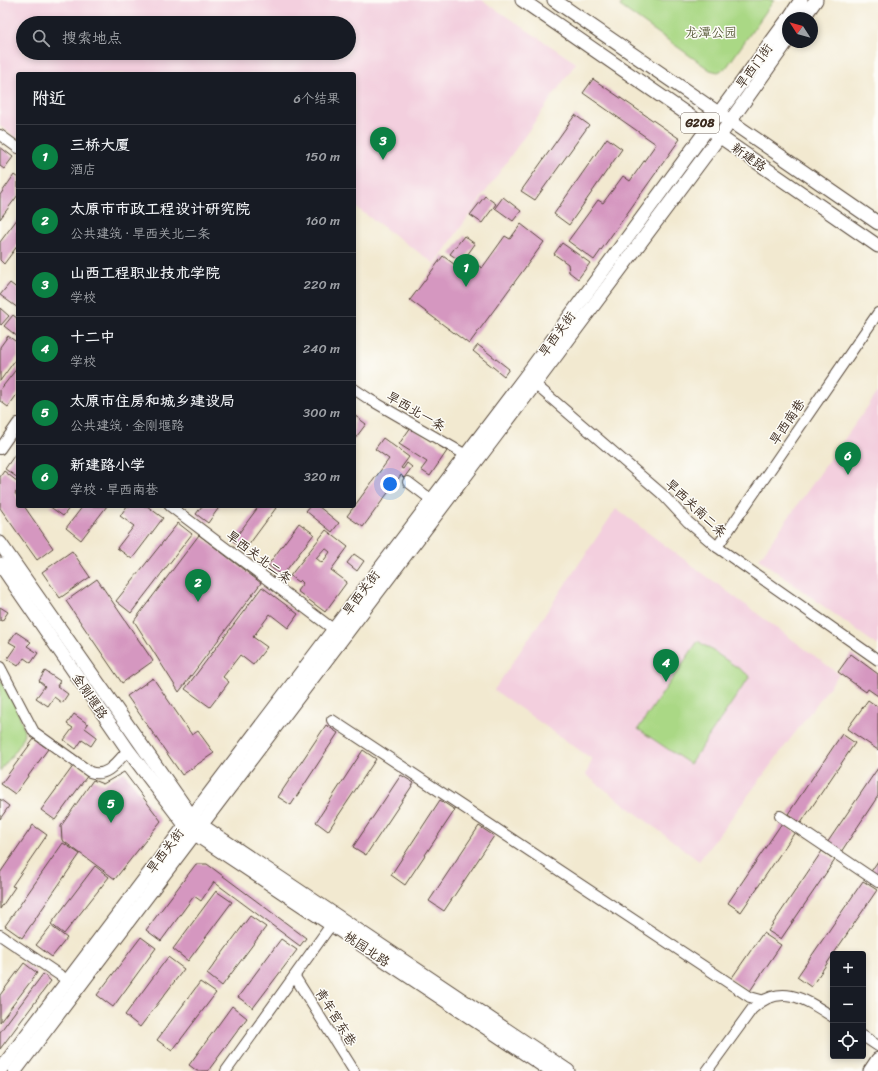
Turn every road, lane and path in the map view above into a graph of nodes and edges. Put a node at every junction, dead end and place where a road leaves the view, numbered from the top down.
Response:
1 (522, 0) edge
2 (554, 0) edge
3 (801, 0) edge
4 (816, 0) edge
5 (792, 12) edge
6 (807, 12) edge
7 (782, 26) edge
8 (782, 48) edge
9 (719, 113) junction
10 (730, 121) junction
11 (709, 128) junction
12 (0, 135) edge
13 (719, 136) junction
14 (16, 147) edge
15 (878, 223) edge
16 (878, 246) edge
17 (878, 313) edge
18 (530, 380) junction
19 (356, 389) edge
20 (16, 426) edge
21 (0, 449) edge
22 (466, 455) junction
23 (408, 482) dead end
24 (436, 504) junction
25 (173, 508) edge
26 (0, 543) edge
27 (718, 547) junction
28 (0, 564) edge
29 (333, 629) junction
30 (878, 660) edge
31 (0, 667) edge
32 (332, 720) dead end
33 (128, 750) junction
34 (780, 816) dead end
35 (193, 825) junction
36 (878, 882) edge
37 (331, 925) junction
38 (0, 935) edge
39 (295, 977) junction
40 (67, 980) junction
41 (761, 1000) junction
42 (830, 1015) edge
43 (866, 1038) edge
44 (878, 1046) edge
45 (878, 1059) edge
46 (0, 1070) edge
47 (15, 1071) edge
48 (226, 1071) edge
49 (354, 1071) edge
50 (551, 1071) edge
51 (568, 1071) edge
52 (707, 1071) edge
53 (870, 1071) edge

1 - 11 main road, 新建路 / G208
2 - 9 main road, 新建路 / G208
3 - 5 main road, 旱西门街
4 - 6 main road
7 - 9 main road, 旱西门街
8 - 10 main road, 旱西门街
9 - 10 main road, 新建路 / G208
9 - 11 main road, 旱西关街
10 - 13 main road, 旱西关街
10 - 15 main road, 新建路 / G208
11 - 13 main road, 新建路 / G208
11 - 18 main road, 旱西关街
12 - 14 street
13 - 16 main road, 新建路 / G208
13 - 18 main road, 旱西关街
17 - 27 street, 旱西南巷
18 - 22 main road, 旱西关街
18 - 24 main road, 旱西关街
18 - 27 street, 旱西关南二条
19 - 22 street, 旱西北一条
20 - 21 street
22 - 24 main road, 旱西关街
23 - 24 street
24 - 29 main road, 旱西关街
24 - 35 main road, 旱西关街
25 - 29 street, 旱西关北二条
26 - 35 main road
27 - 30 street, 旱西关南二条
28 - 33 main road, 金刚堰路
29 - 35 main road, 旱西关街
31 - 33 street
32 - 41 street
33 - 35 main road, 金刚堰路
34 - 36 street
35 - 37 main road, 桃园北路
35 - 40 main road, 旱西关街
35 - 47 main road, 旱西关街
35 - 51 main road
37 - 39 street
37 - 50 main road, 桃园北路
38 - 40 street
39 - 48 street
39 - 49 street, 青年宫东巷
40 - 46 main road, 旱西关街
41 - 42 street
41 - 52 street
43 - 44 street
45 - 53 main road

